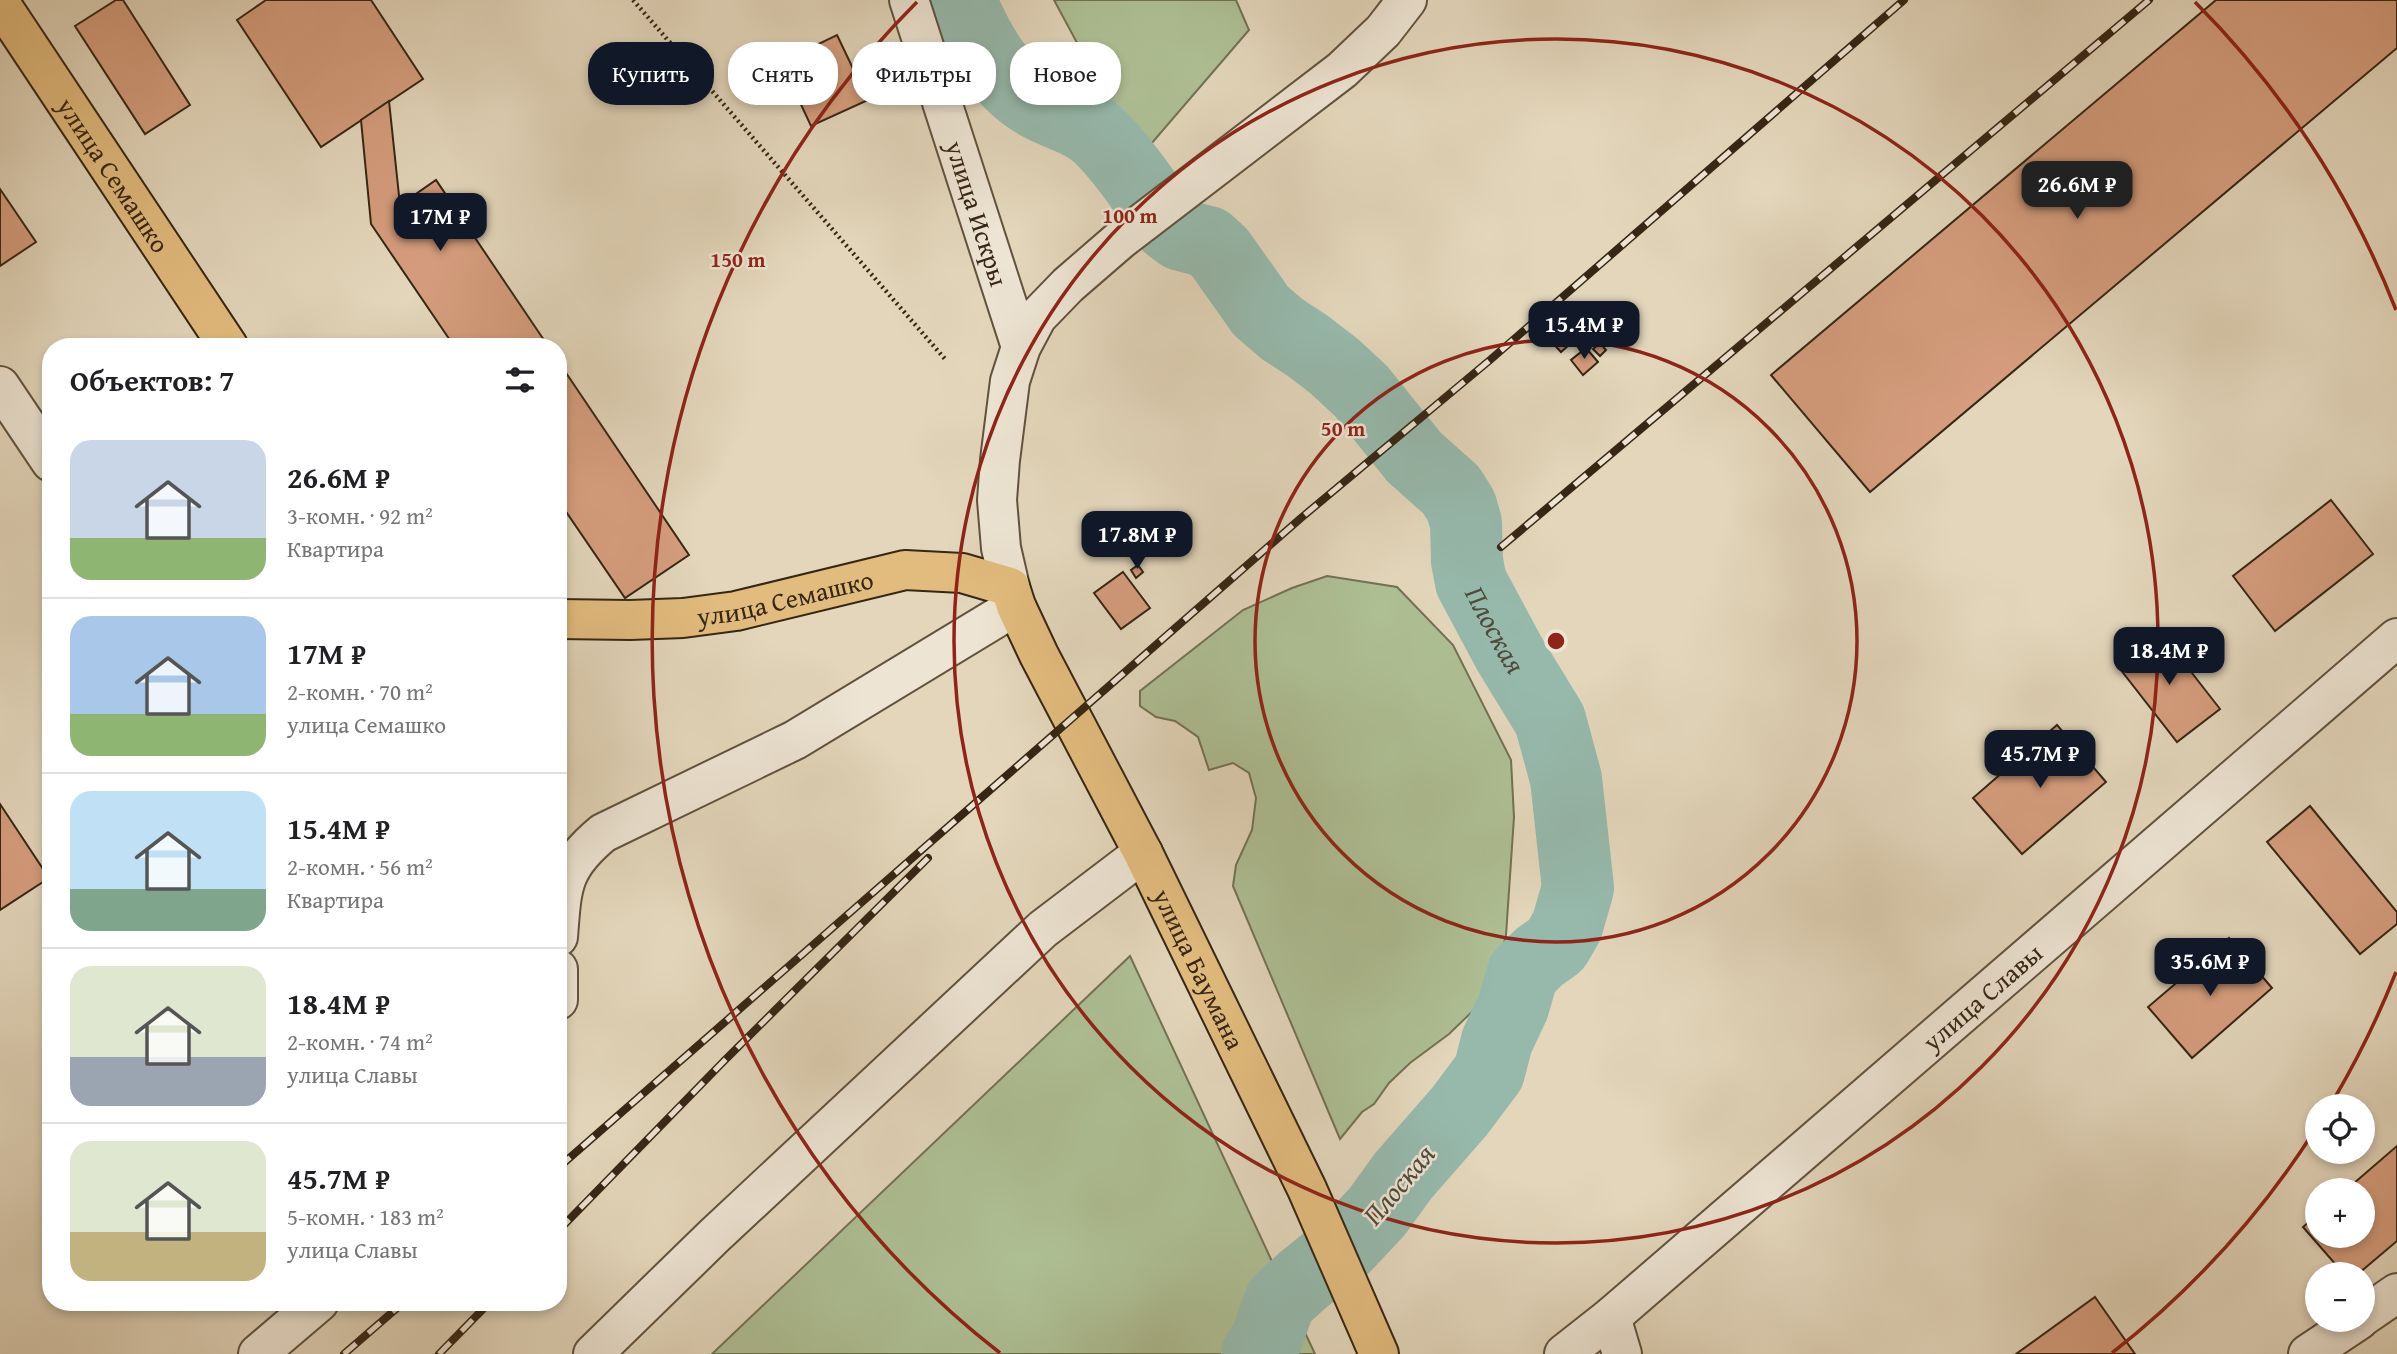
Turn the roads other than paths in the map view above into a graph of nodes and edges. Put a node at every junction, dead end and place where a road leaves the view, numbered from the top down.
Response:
1 (909, 0) edge
2 (1407, 0) edge
3 (0, 3) edge
4 (223, 338) edge
5 (1021, 347) junction
6 (0, 386) edge
7 (42, 449) edge
8 (1013, 597) junction
9 (567, 619) edge
10 (2397, 638) edge
11 (1143, 853) junction
12 (567, 875) edge
13 (2397, 1293) edge
14 (2375, 1308) edge
15 (308, 1311) edge
16 (1611, 1317) junction
17 (2340, 1332) edge
18 (258, 1354) edge
19 (593, 1354) edge
20 (1379, 1354) edge
21 (1564, 1354) edge
22 (1622, 1354) edge
23 (2308, 1354) edge

1 - 5 street, улица Искры
2 - 5 street
3 - 4 main road, улица Семашко
5 - 8 street
6 - 7 street
8 - 9 main road, улица Семашко
8 - 11 main road, улица Баумана
8 - 12 street
10 - 16 street, улица Славы
11 - 19 street
11 - 20 main road, улица Баумана
13 - 14 street
15 - 18 street
16 - 21 street, улица Славы
16 - 22 street
17 - 23 street

